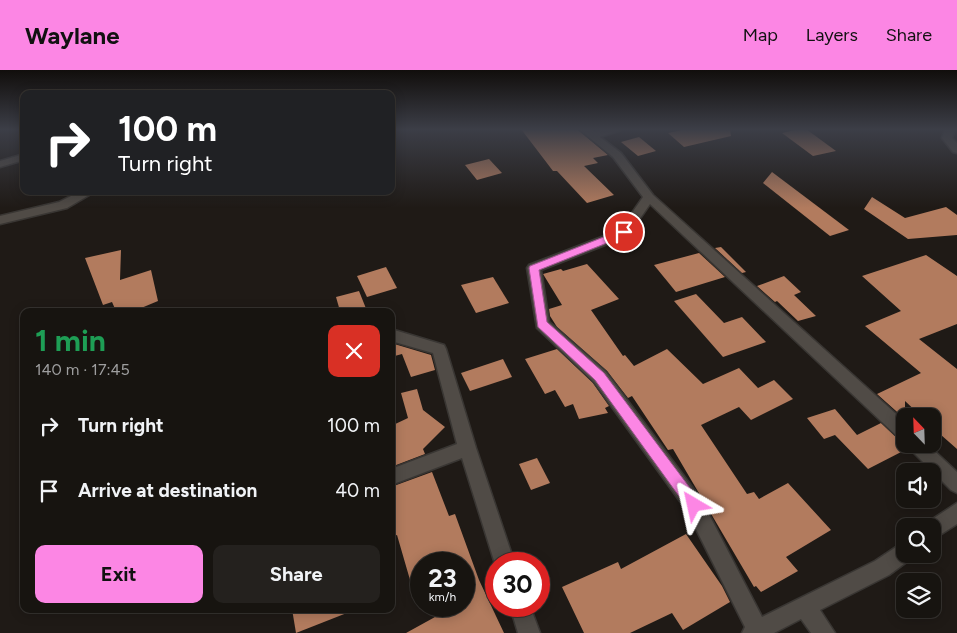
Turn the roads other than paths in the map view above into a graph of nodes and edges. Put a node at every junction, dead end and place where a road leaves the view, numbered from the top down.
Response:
1 (617, 155) edge
2 (20, 158) edge
3 (0, 166) edge
4 (82, 195) edge
5 (649, 197) junction
6 (0, 220) edge
7 (395, 336) edge
8 (896, 424) edge
9 (467, 448) junction
10 (925, 453) edge
11 (395, 476) edge
12 (957, 484) edge
13 (957, 512) edge
14 (941, 524) edge
15 (501, 552) edge
16 (896, 558) edge
17 (804, 607) junction
18 (524, 617) edge
19 (756, 632) edge
20 (529, 633) edge
21 (824, 633) edge

1 - 5 street
2 - 3 street
4 - 6 street
5 - 8 street
5 - 19 street
7 - 9 street
9 - 11 street
9 - 15 street
10 - 12 street
13 - 14 street
16 - 17 street
17 - 19 street
17 - 21 street
18 - 20 street

